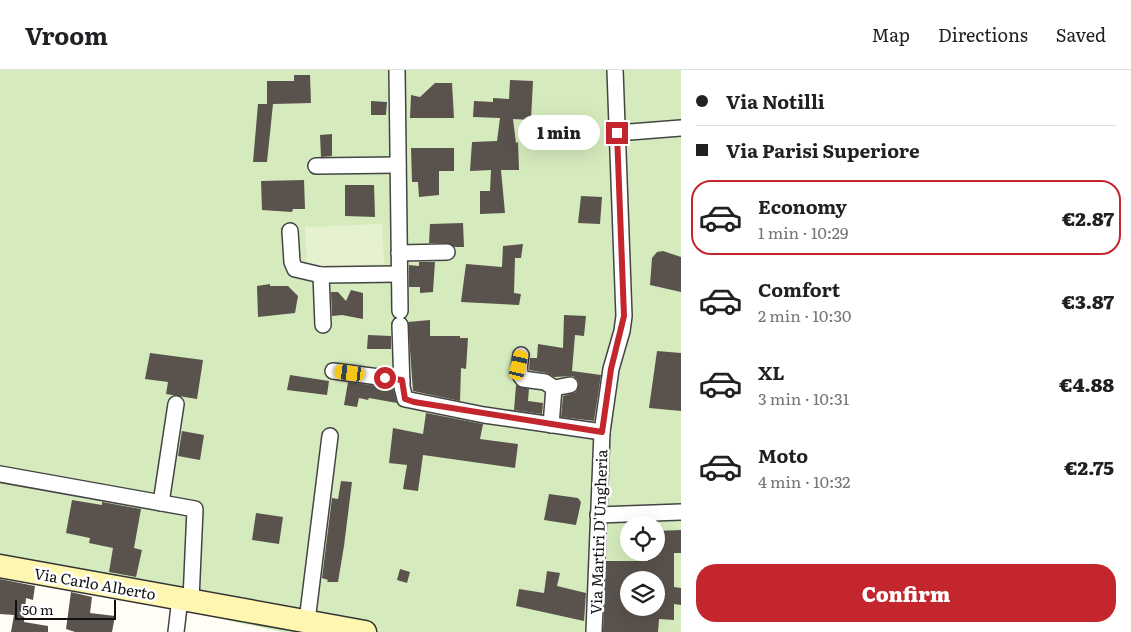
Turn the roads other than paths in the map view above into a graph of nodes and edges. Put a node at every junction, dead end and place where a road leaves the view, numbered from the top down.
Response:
1 (397, 70) edge
2 (615, 70) edge
3 (681, 128) edge
4 (617, 133) junction
5 (398, 165) junction
6 (316, 166) dead end
7 (290, 231) dead end
8 (447, 252) dead end
9 (399, 253) junction
10 (399, 274) junction
11 (321, 275) junction
12 (323, 325) dead end
13 (521, 355) dead end
14 (333, 371) dead end
15 (402, 380) junction
16 (570, 385) dead end
17 (554, 388) junction
18 (176, 404) dead end
19 (551, 425) junction
20 (602, 432) junction
21 (330, 436) dead end
22 (0, 474) edge
23 (161, 504) junction
24 (681, 512) edge
25 (598, 515) junction
26 (0, 566) edge
27 (185, 599) junction
28 (313, 625) edge
29 (176, 632) edge
30 (365, 632) edge
31 (594, 632) edge

1 - 5 street
2 - 4 street, Via Martiri D'Ungheria
3 - 4 street
4 - 20 street, Via Martiri D'Ungheria
5 - 6 street
5 - 9 street
7 - 11 street
8 - 9 street
9 - 10 street
10 - 11 street
10 - 15 street
11 - 12 street
13 - 17 street
14 - 15 street
15 - 19 street
16 - 17 street
17 - 19 street
18 - 23 street
19 - 20 street
20 - 25 street, Via Martiri D'Ungheria
21 - 28 street
22 - 23 street
23 - 27 street
24 - 25 street
25 - 31 street, Via Martiri D'Ungheria
26 - 27 street, Via Carlo Alberto
27 - 28 street, Via Carlo Alberto
27 - 29 street
28 - 30 street, Via Carlo Alberto

